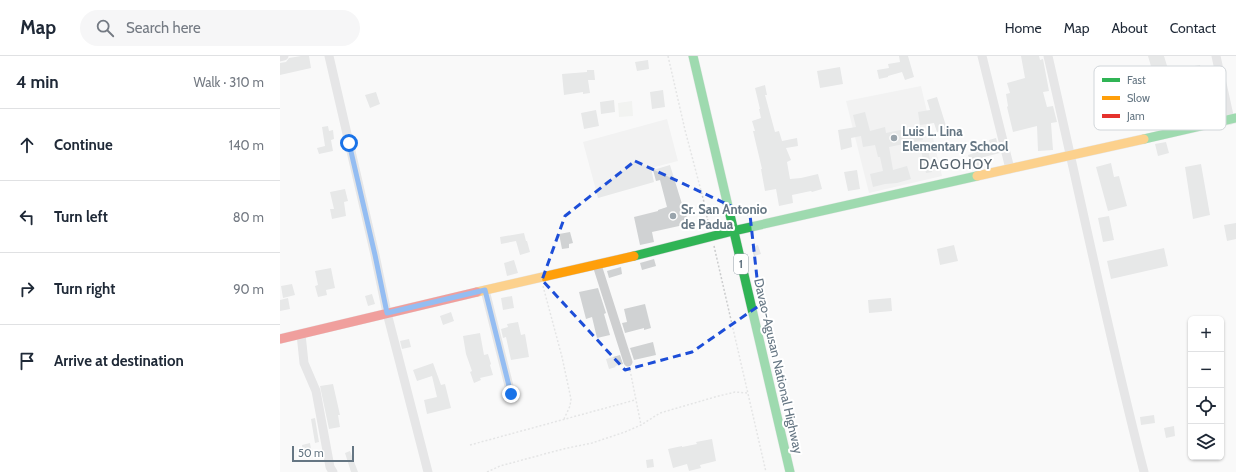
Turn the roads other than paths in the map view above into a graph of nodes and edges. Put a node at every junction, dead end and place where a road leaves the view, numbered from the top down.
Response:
1 (284, 56) edge
2 (329, 56) edge
3 (693, 56) edge
4 (982, 56) edge
5 (1048, 56) edge
6 (1216, 56) edge
7 (280, 57) edge
8 (1219, 66) edge
9 (1226, 93) edge
10 (1233, 119) edge
11 (1185, 130) edge
12 (1071, 156) junction
13 (1010, 169) junction
14 (733, 231) junction
15 (598, 265) junction
16 (485, 290) junction
17 (387, 313) junction
18 (301, 334) junction
19 (280, 339) edge
20 (628, 362) road end
21 (511, 394) dead end
22 (333, 472) edge
23 (428, 472) edge
24 (790, 472) edge
25 (1144, 472) edge

1 - 7 street
2 - 17 street
3 - 14 main road, Davao-Agusan National Highway / 1
4 - 13 street
5 - 12 street
6 - 8 street
9 - 10 street
11 - 12 main road
12 - 13 main road
12 - 25 street
13 - 14 main road
14 - 15 main road
14 - 24 main road, Davao-Agusan National Highway / 1
15 - 16 main road
15 - 20 street
16 - 17 main road
16 - 21 street
17 - 18 main road
17 - 23 street
18 - 19 main road
18 - 22 street

